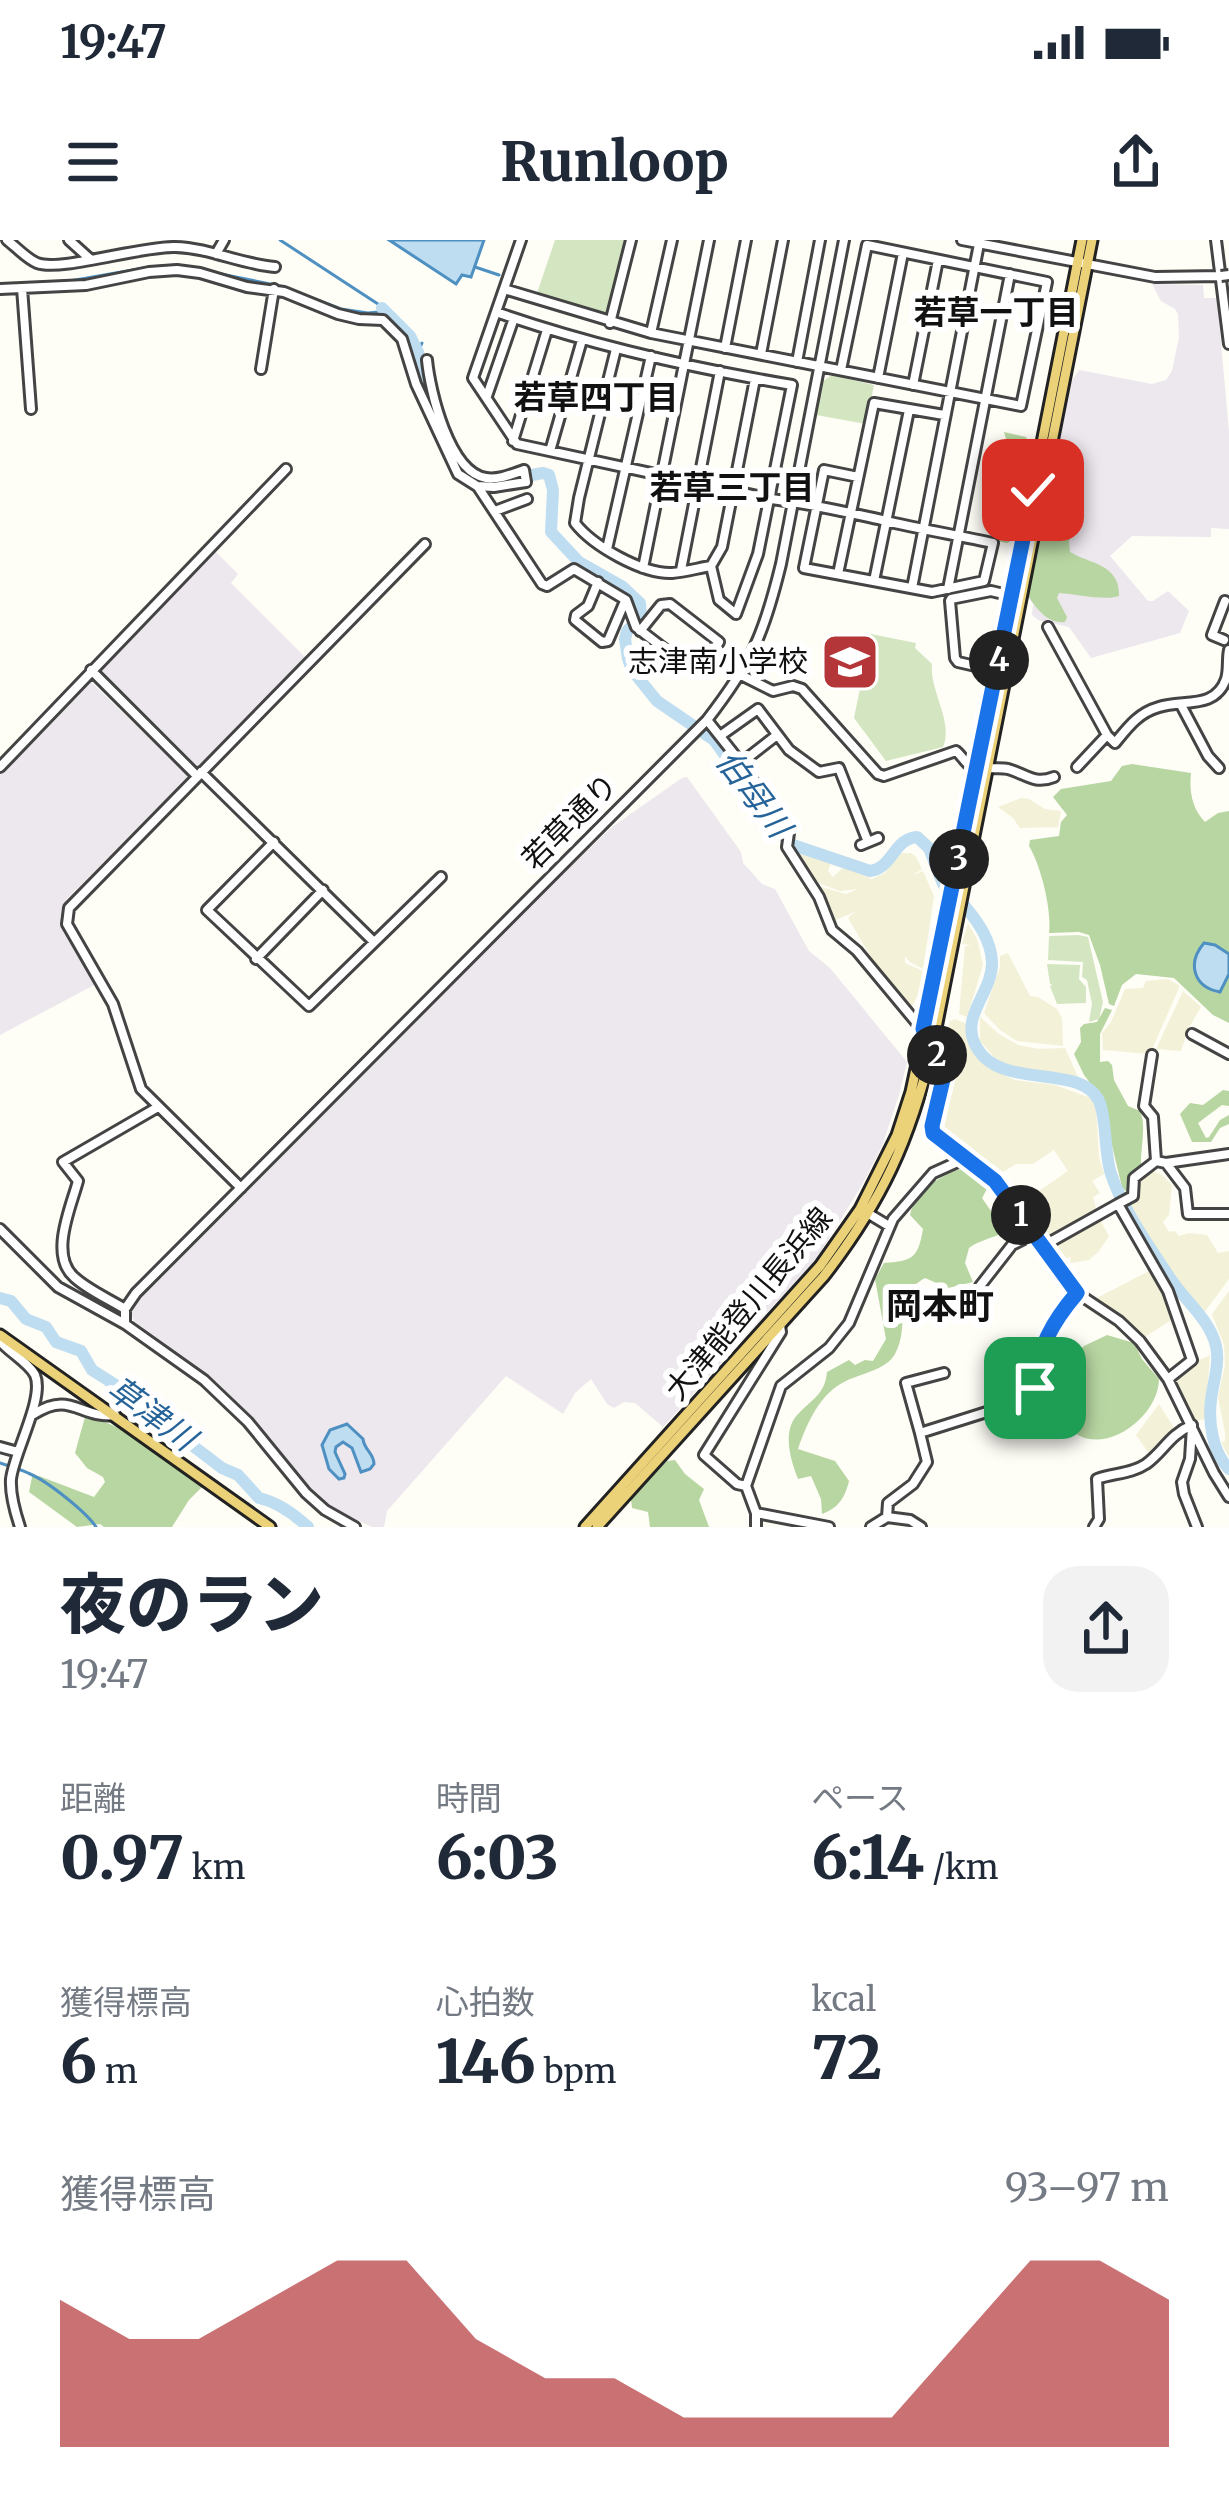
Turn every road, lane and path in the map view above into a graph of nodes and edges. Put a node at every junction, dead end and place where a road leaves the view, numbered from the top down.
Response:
1 (7, 240) edge
2 (127, 240) edge
3 (224, 240) edge
4 (521, 240) edge
5 (631, 240) edge
6 (672, 240) edge
7 (709, 240) edge
8 (746, 240) edge
9 (783, 240) edge
10 (820, 240) edge
11 (844, 240) edge
12 (962, 240) edge
13 (1082, 240) edge
14 (1092, 240) edge
15 (1216, 240) edge
16 (73, 241) edge
17 (175, 243) edge
18 (979, 244) junction
19 (120, 253) junction
20 (903, 253) junction
21 (216, 254) junction
22 (91, 260) junction
23 (938, 260) junction
24 (1082, 264) junction
25 (275, 267) dead end
26 (974, 267) junction
27 (1010, 274) junction
28 (1225, 276) edge
29 (22, 288) junction
30 (0, 289) edge
31 (274, 289) junction
32 (504, 290) junction
33 (496, 312) junction
34 (514, 318) junction
35 (610, 323) junction
36 (547, 330) junction
37 (651, 332) junction
38 (582, 340) junction
39 (689, 340) junction
40 (1229, 344) edge
41 (725, 348) junction
42 (616, 349) junction
43 (761, 354) junction
44 (651, 356) junction
45 (427, 360) dead end
46 (797, 362) junction
47 (685, 363) junction
48 (819, 366) junction
49 (261, 369) dead end
50 (842, 370) junction
51 (720, 371) junction
52 (878, 377) junction
53 (755, 379) junction
54 (914, 385) junction
55 (950, 392) junction
56 (487, 396) junction
57 (985, 400) junction
58 (31, 409) dead end
59 (909, 410) junction
60 (944, 415) junction
61 (513, 441) junction
62 (550, 451) junction
63 (588, 461) junction
64 (286, 469) dead end
65 (626, 469) junction
66 (662, 476) junction
67 (858, 477) junction
68 (699, 483) junction
69 (477, 486) junction
70 (734, 491) junction
71 (527, 499) dead end
72 (771, 499) junction
73 (792, 501) junction
74 (817, 507) junction
75 (494, 511) junction
76 (851, 513) junction
77 (886, 521) junction
78 (922, 528) junction
79 (958, 535) junction
80 (425, 544) dead end
81 (607, 549) junction
82 (711, 566) junction
83 (644, 568) junction
84 (681, 570) junction
85 (838, 574) junction
86 (874, 581) junction
87 (598, 582) junction
88 (912, 589) junction
89 (948, 589) junction
90 (1012, 596) junction
91 (626, 600) junction
92 (1225, 601) dead end
93 (636, 626) junction
94 (1048, 627) dead end
95 (1224, 640) dead end
96 (1229, 650) edge
97 (704, 662) junction
98 (91, 670) junction
99 (1001, 672) junction
100 (742, 673) junction
101 (1225, 687) edge
102 (1181, 705) junction
103 (702, 725) junction
104 (777, 735) junction
105 (1107, 735) junction
106 (720, 736) junction
107 (741, 763) junction
108 (0, 766) edge
109 (1077, 767) dead end
110 (982, 768) junction
111 (1219, 768) dead end
112 (199, 774) junction
113 (1054, 777) dead end
114 (878, 838) dead end
115 (274, 842) junction
116 (441, 877) dead end
117 (323, 890) junction
118 (374, 942) junction
119 (256, 959) junction
120 (923, 1029) junction
121 (1192, 1034) dead end
122 (932, 1048) junction
123 (1152, 1054) dead end
124 (1229, 1054) edge
125 (158, 1107) junction
126 (1229, 1154) edge
127 (964, 1159) junction
128 (1161, 1162) junction
129 (241, 1188) junction
130 (1118, 1204) junction
131 (869, 1214) junction
132 (1229, 1214) edge
133 (889, 1226) junction
134 (0, 1233) edge
135 (1034, 1234) junction
136 (1043, 1246) junction
137 (980, 1286) dead end
138 (1077, 1293) junction
139 (125, 1309) junction
140 (125, 1324) junction
141 (780, 1324) junction
142 (0, 1338) edge
143 (944, 1373) dead end
144 (1168, 1379) junction
145 (32, 1415) junction
146 (115, 1415) junction
147 (1192, 1425) junction
148 (920, 1433) junction
149 (0, 1447) edge
150 (18, 1452) junction
151 (746, 1486) junction
152 (1229, 1498) edge
153 (756, 1514) junction
154 (887, 1516) junction
155 (20, 1527) edge
156 (270, 1527) edge
157 (355, 1527) edge
158 (585, 1527) edge
159 (597, 1527) edge
160 (756, 1527) edge
161 (829, 1527) edge
162 (871, 1527) edge
163 (921, 1527) edge
164 (1094, 1527) edge
165 (1197, 1527) edge

1 - 22 street
2 - 19 street
3 - 21 street
4 - 32 street
5 - 35 street
6 - 37 street
7 - 39 street
8 - 41 street
9 - 43 street
10 - 46 street
11 - 48 street, 若草通り
12 - 18 street
13 - 24 main road, 大津能登川長浜線
14 - 24 main road, 大津能登川長浜線
15 - 40 street
16 - 22 street
17 - 19 street
17 - 21 street
18 - 24 street
18 - 26 street
19 - 22 street
20 - 23 street
20 - 50 street
20 - 52 street
21 - 25 street
23 - 26 street
23 - 54 street
24 - 28 street
24 - 90 main road, 大津能登川長浜線
24 - 99 main road, 大津能登川長浜線
26 - 27 street
26 - 55 street
27 - 57 street
27 - 57 street
29 - 30 street
29 - 31 street
29 - 58 street
31 - 49 street
31 - 69 street
32 - 33 street
32 - 35 street
33 - 34 street
33 - 56 street
34 - 36 street
34 - 56 street
35 - 37 street
36 - 38 street
36 - 61 street
37 - 39 street
38 - 42 street
38 - 62 street
39 - 41 street
39 - 47 street
41 - 43 street
42 - 44 street
42 - 63 street
43 - 46 street
44 - 47 street
44 - 65 street
45 - 69 street
46 - 48 street
47 - 51 street
47 - 66 street
48 - 50 street
48 - 73 street, 若草通り
50 - 52 street
51 - 53 street
51 - 68 street
52 - 54 street
53 - 70 street
53 - 72 street
54 - 55 street
55 - 57 street
55 - 60 street
56 - 61 street
57 - 79 street
59 - 60 street
59 - 67 street
59 - 77 street
60 - 78 street
61 - 62 street
62 - 63 street
63 - 65 street
63 - 81 street
64 - 98 street
65 - 66 street
65 - 81 street
66 - 68 street
66 - 83 street
67 - 74 street
67 - 76 street
68 - 70 street
68 - 84 street
69 - 75 street
70 - 72 street
70 - 82 street
71 - 75 street
72 - 73 street
72 - 82 street
73 - 74 street
73 - 100 street, 若草通り
74 - 76 street
74 - 85 street
75 - 87 street
76 - 77 street
76 - 85 street
77 - 78 street
77 - 86 street
78 - 79 street
78 - 88 street
79 - 89 street
79 - 89 street
80 - 112 street
81 - 83 street
82 - 84 street
83 - 84 street
85 - 86 street
86 - 88 street
87 - 91 street
87 - 91 street
88 - 89 street
90 - 99 main road, 大津能登川長浜線
90 - 99 street
91 - 93 street
92 - 95 street
93 - 97 street
93 - 97 street
94 - 105 street
96 - 101 street
97 - 100 street
98 - 108 street
98 - 112 street
99 - 110 main road, 大津能登川長浜線
100 - 103 street, 若草通り
100 - 110 street
101 - 102 street
102 - 105 street
102 - 111 street
103 - 106 street
103 - 129 street, 若草通り
104 - 106 street
104 - 107 street
104 - 114 street
105 - 109 street
106 - 107 street
107 - 120 street
110 - 113 street
110 - 120 main road, 大津能登川長浜線
110 - 122 main road, 大津能登川長浜線
112 - 115 street
112 - 125 street
115 - 117 street
115 - 119 street
116 - 118 street
117 - 118 street
117 - 119 street
118 - 119 street
120 - 122 street
120 - 158 main road, 大津能登川長浜線
121 - 124 street
122 - 127 street
122 - 131 main road, 大津能登川長浜線
123 - 128 street
125 - 129 street
125 - 139 street
126 - 128 street
127 - 133 street
127 - 135 street
128 - 130 street
128 - 132 street
129 - 139 street, 若草通り
130 - 136 street
130 - 144 street
131 - 133 street
131 - 141 main road, 大津能登川長浜線
133 - 151 street
134 - 140 street
135 - 136 street
135 - 137 street
136 - 138 street
138 - 144 street
138 - 148 street
139 - 140 street
140 - 157 street
141 - 151 street
141 - 159 main road, 大津能登川長浜線
142 - 145 street
142 - 146 main road
143 - 148 street
144 - 147 street
145 - 146 street
145 - 150 street
146 - 156 main road
147 - 152 street
147 - 164 street
147 - 165 street
148 - 154 street
149 - 150 street
150 - 155 street
151 - 153 street
153 - 160 street
153 - 161 street
154 - 162 street
154 - 163 street

